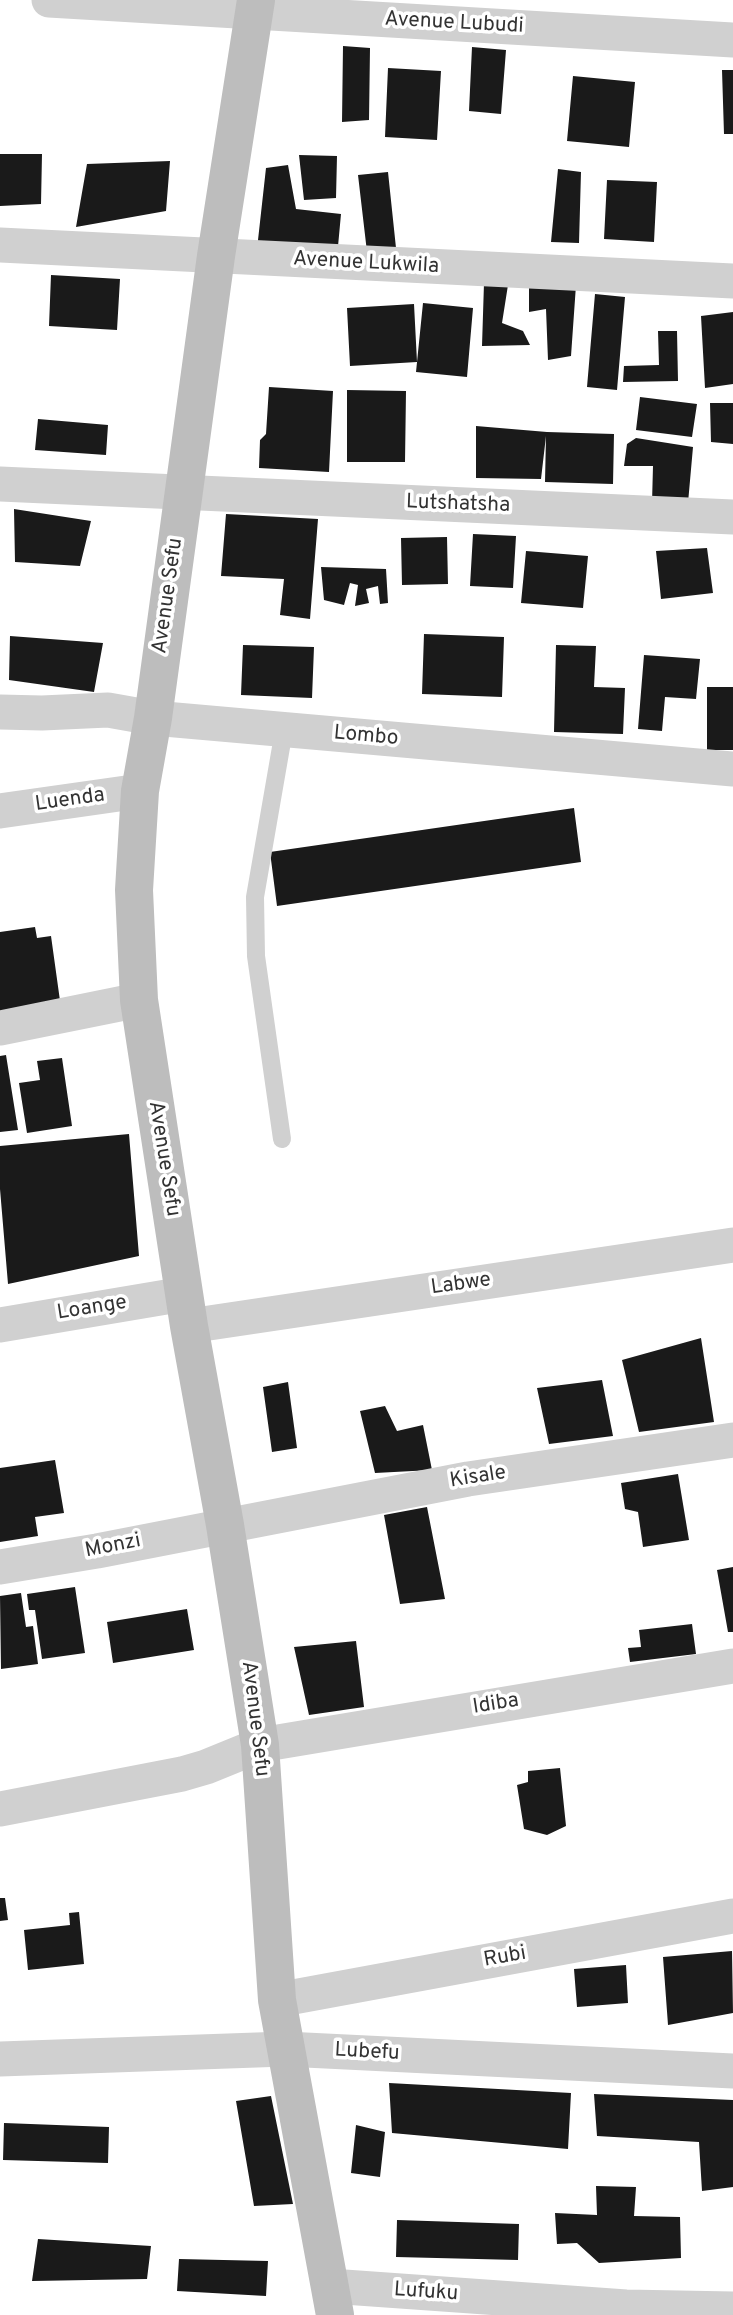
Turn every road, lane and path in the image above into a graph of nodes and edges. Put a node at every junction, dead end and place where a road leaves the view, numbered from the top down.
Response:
1 (49, 0) edge
2 (255, 6) edge
3 (733, 40) edge
4 (0, 245) edge
5 (216, 257) junction
6 (733, 281) edge
7 (0, 484) edge
8 (183, 493) junction
9 (733, 517) edge
10 (0, 712) edge
11 (153, 718) junction
12 (284, 730) junction
13 (733, 769) edge
14 (140, 791) junction
15 (0, 811) edge
16 (139, 1000) junction
17 (0, 1028) edge
18 (282, 1139) dead end
19 (733, 1245) edge
20 (187, 1310) junction
21 (0, 1325) edge
22 (733, 1440) edge
23 (225, 1525) junction
24 (0, 1567) edge
25 (733, 1666) edge
26 (260, 1745) junction
27 (0, 1808) edge
28 (733, 1916) edge
29 (277, 2000) junction
30 (285, 2049) junction
31 (0, 2059) edge
32 (733, 2071) edge
33 (332, 2300) edge
34 (733, 2309) edge

1 - 2 street, Avenue Lubudi
2 - 3 street, Avenue Lubudi
2 - 5 main road, Avenue Sefu
4 - 5 street, Avenue Lukwila
5 - 6 street, Avenue Lukwila
5 - 8 main road, Avenue Sefu
7 - 8 street, Lutshatsha
8 - 9 street, Lutshatsha
8 - 11 main road, Avenue Sefu
10 - 11 street, Lombo
11 - 12 street, Lombo
11 - 14 main road, Avenue Sefu
12 - 13 street, Lombo
12 - 18 lane
14 - 15 street, Luenda
14 - 16 main road, Avenue Sefu
16 - 17 street
16 - 20 main road, Avenue Sefu
19 - 20 street, Labwe
20 - 21 street, Loange
20 - 23 main road, Avenue Sefu
22 - 23 street, Kisale
23 - 24 street, Monzi
23 - 26 main road, Avenue Sefu
25 - 26 street, Idiba
26 - 27 street, Idiba
26 - 29 main road, Avenue Sefu
28 - 29 street, Rubi
29 - 30 main road, Avenue Sefu
30 - 31 street, Lubefu
30 - 32 street, Lubefu
30 - 33 main road, Avenue Sefu
33 - 34 street, Lufuku

